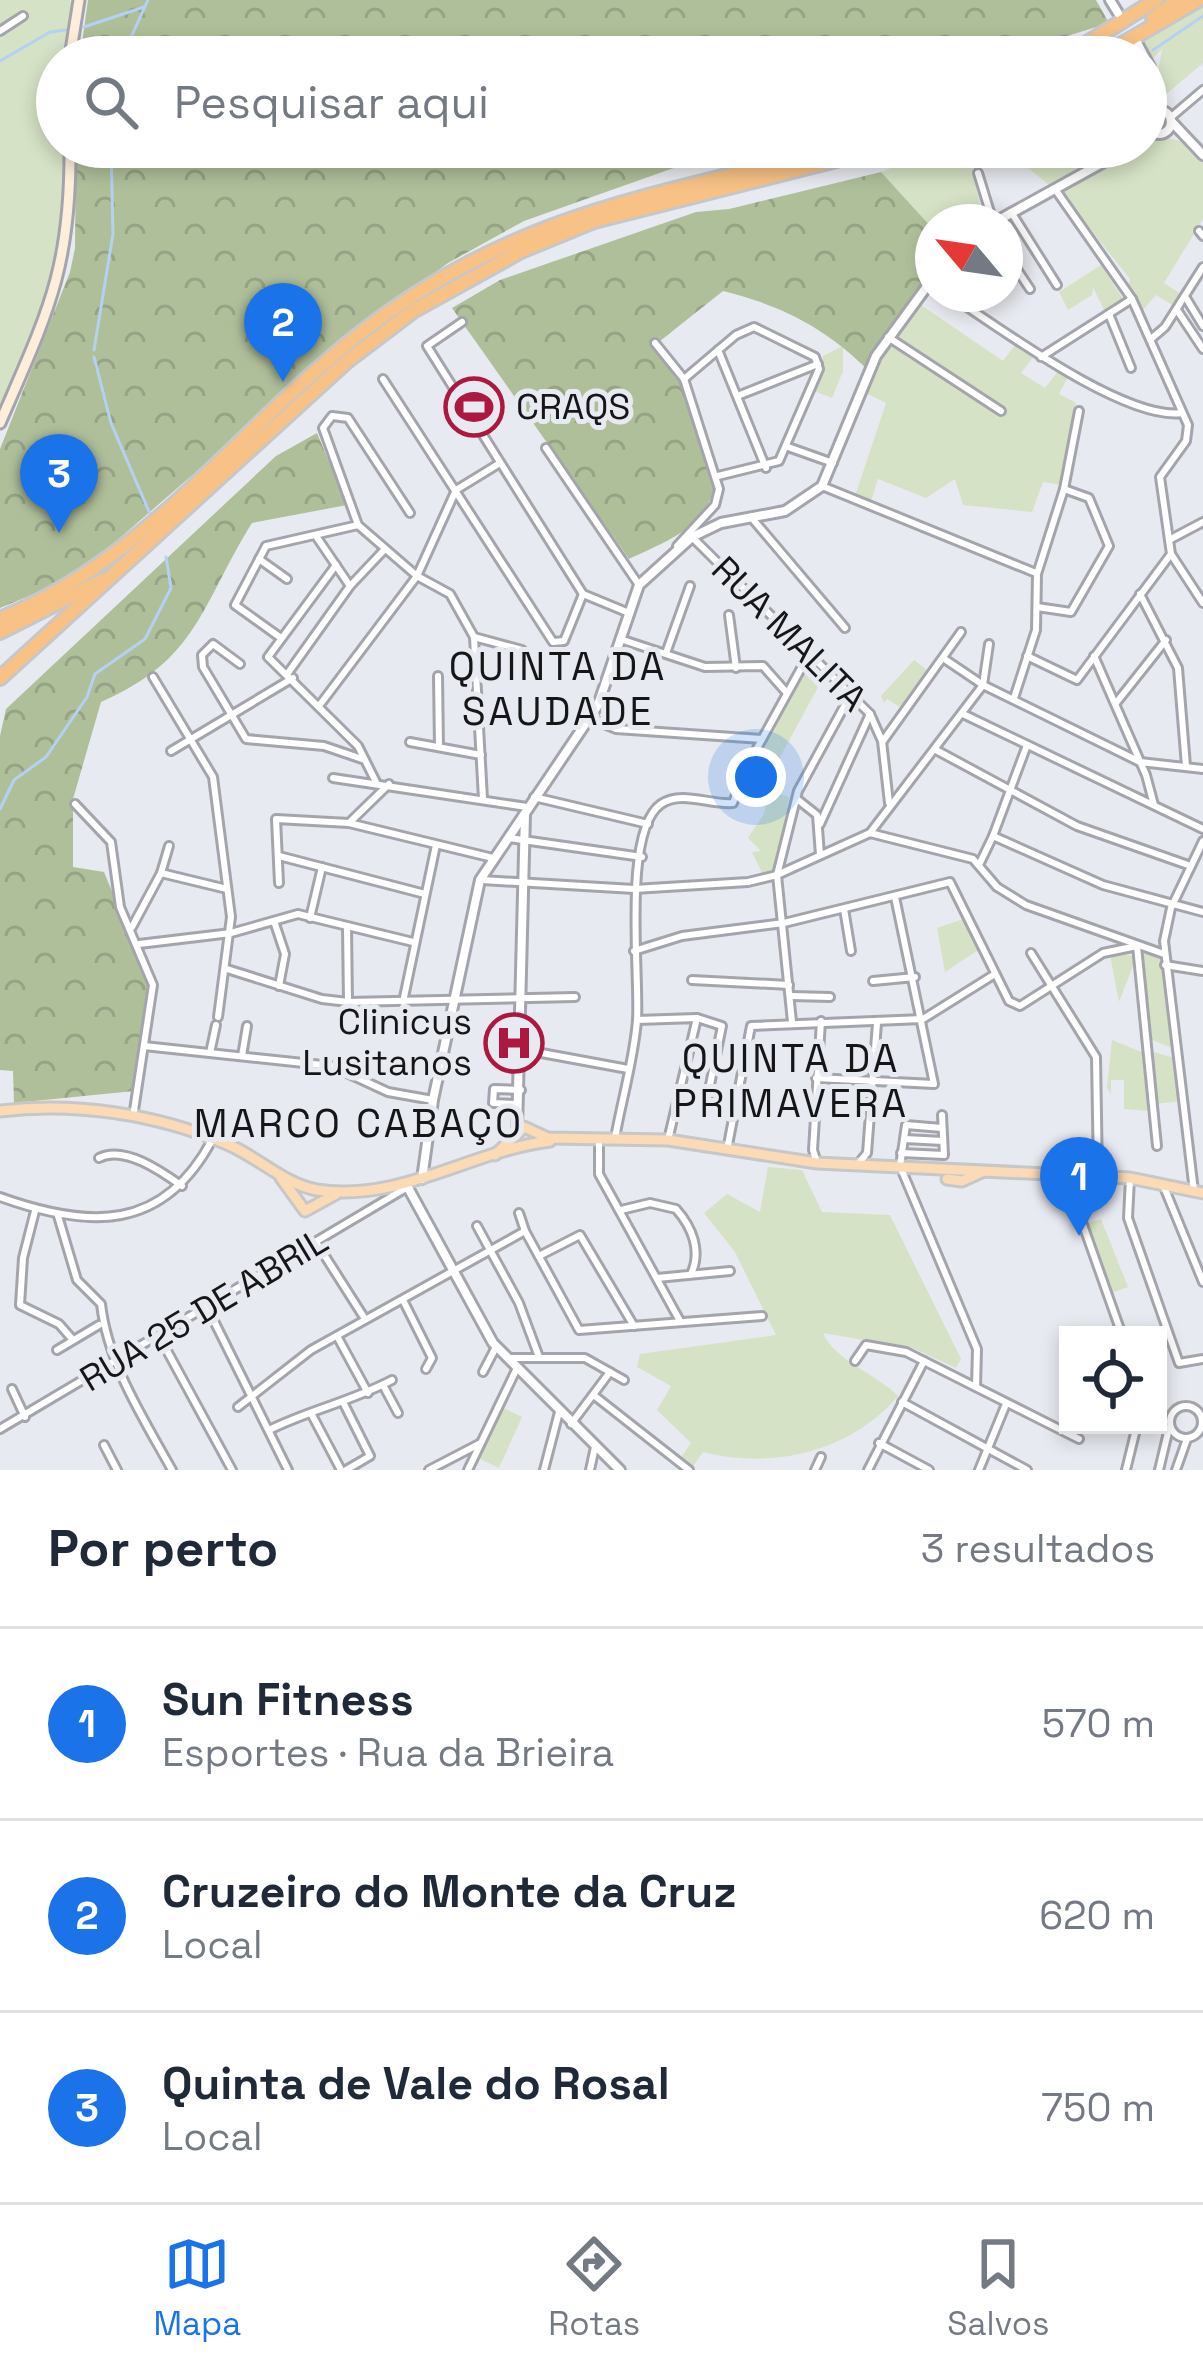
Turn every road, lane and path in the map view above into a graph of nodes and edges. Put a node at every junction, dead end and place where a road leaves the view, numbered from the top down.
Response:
1 (79, 0) edge
2 (1110, 0) edge
3 (1154, 0) edge
4 (1178, 0) edge
5 (1198, 0) edge
6 (1118, 13) dead end
7 (22, 16) dead end
8 (0, 31) edge
9 (73, 36) edge
10 (1099, 36) edge
11 (1126, 36) edge
12 (1134, 36) edge
13 (1203, 90) edge
14 (1167, 113) edge
15 (1169, 117) junction
16 (1167, 122) edge
17 (1167, 136) edge
18 (1193, 144) junction
19 (1203, 154) edge
20 (70, 168) edge
21 (756, 168) edge
22 (805, 168) edge
23 (1091, 168) edge
24 (978, 172) dead end
25 (1054, 188) junction
26 (988, 204) edge
27 (1023, 205) edge
28 (1023, 232) edge
29 (1203, 267) edge
30 (1023, 278) edge
31 (1057, 285) dead end
32 (1030, 289) dead end
33 (1185, 297) junction
34 (1132, 299) junction
35 (915, 303) edge
36 (1177, 310) junction
37 (975, 312) edge
38 (1109, 314) junction
39 (462, 322) dead end
40 (1203, 326) edge
41 (888, 337) junction
42 (1151, 339) junction
43 (655, 343) dead end
44 (1203, 349) edge
45 (718, 350) junction
46 (1041, 357) junction
47 (818, 364) junction
48 (1131, 368) dead end
49 (383, 379) dead end
50 (684, 379) junction
51 (740, 395) junction
52 (1000, 410) dead end
53 (1079, 411) dead end
54 (1182, 413) junction
55 (0, 423) edge
56 (788, 447) junction
57 (546, 448) dead end
58 (501, 463) junction
59 (833, 463) junction
60 (766, 468) junction
61 (718, 476) junction
62 (822, 486) junction
63 (456, 490) junction
64 (1064, 490) junction
65 (410, 514) dead end
66 (751, 517) junction
67 (1203, 521) edge
68 (358, 525) junction
69 (316, 536) junction
70 (692, 537) junction
71 (1169, 540) junction
72 (677, 546) junction
73 (385, 549) junction
74 (1171, 554) junction
75 (259, 559) junction
76 (134, 561) junction
77 (335, 565) junction
78 (1037, 574) junction
79 (417, 576) junction
80 (287, 579) dead end
81 (639, 585) junction
82 (350, 586) junction
83 (690, 586) dead end
84 (583, 594) junction
85 (1140, 594) junction
86 (1203, 603) edge
87 (1036, 607) junction
88 (629, 613) junction
89 (729, 615) dead end
90 (0, 619) edge
91 (845, 628) dead end
92 (0, 632) edge
93 (961, 632) dead end
94 (474, 637) junction
95 (282, 638) junction
96 (620, 639) junction
97 (1167, 639) junction
98 (989, 644) dead end
99 (523, 650) dead end
100 (666, 653) junction
101 (809, 654) junction
102 (1027, 656) junction
103 (1094, 656) junction
104 (946, 660) junction
105 (240, 664) dead end
106 (736, 668) junction
107 (290, 675) junction
108 (153, 676) dead end
109 (438, 676) dead end
110 (0, 678) edge
111 (983, 685) junction
112 (787, 692) junction
113 (851, 694) junction
114 (1014, 698) junction
115 (1116, 703) junction
116 (320, 706) junction
117 (869, 714) junction
118 (962, 714) junction
119 (231, 715) junction
120 (589, 718) junction
121 (190, 739) junction
122 (762, 740) junction
123 (882, 741) junction
124 (410, 742) dead end
125 (1027, 745) junction
126 (439, 747) junction
127 (935, 749) junction
128 (171, 751) dead end
129 (481, 755) junction
130 (365, 760) junction
131 (1141, 762) junction
132 (1186, 767) junction
133 (1203, 769) edge
134 (333, 778) dead end
135 (376, 782) junction
136 (390, 783) junction
137 (1007, 790) junction
138 (534, 797) junction
139 (484, 799) junction
140 (797, 799) junction
141 (75, 804) dead end
142 (1154, 806) junction
143 (527, 807) junction
144 (890, 807) junction
145 (349, 823) junction
146 (648, 824) junction
147 (820, 824) junction
148 (1203, 829) edge
149 (870, 832) junction
150 (993, 836) junction
151 (507, 838) junction
152 (522, 840) junction
153 (1203, 841) edge
154 (436, 845) junction
155 (169, 846) dead end
156 (820, 855) junction
157 (279, 856) junction
158 (642, 857) junction
159 (494, 858) junction
160 (1203, 861) edge
161 (1190, 862) junction
162 (979, 865) junction
163 (322, 867) junction
164 (161, 873) junction
165 (777, 875) junction
166 (480, 880) junction
167 (278, 883) dead end
168 (527, 883) junction
169 (226, 889) junction
170 (634, 889) junction
171 (424, 894) junction
172 (895, 897) junction
173 (1171, 908) junction
174 (844, 909) junction
175 (1203, 912) edge
176 (310, 918) junction
177 (274, 921) junction
178 (784, 923) junction
179 (132, 927) junction
180 (347, 927) junction
181 (231, 933) junction
182 (413, 942) junction
183 (139, 944) junction
184 (1138, 946) junction
185 (634, 951) junction
186 (850, 951) dead end
187 (1031, 953) dead end
188 (1164, 954) junction
189 (1165, 964) junction
190 (227, 969) junction
191 (1203, 971) edge
192 (994, 974) junction
193 (915, 976) junction
194 (692, 980) dead end
195 (873, 981) dead end
196 (789, 985) junction
197 (279, 986) junction
198 (1051, 986) junction
199 (790, 995) junction
200 (830, 997) dead end
201 (575, 998) dead end
202 (524, 1000) junction
203 (347, 1002) junction
204 (403, 1002) junction
205 (453, 1003) junction
206 (697, 1018) junction
207 (923, 1019) junction
208 (637, 1020) junction
209 (792, 1022) junction
210 (821, 1022) junction
211 (878, 1023) junction
212 (248, 1026) dead end
213 (144, 1046) junction
214 (536, 1052) dead end
215 (210, 1053) junction
216 (242, 1056) junction
217 (628, 1069) junction
218 (816, 1078) junction
219 (874, 1080) junction
220 (521, 1090) junction
221 (433, 1100) junction
222 (520, 1105) junction
223 (3, 1111) edge
224 (704, 1114) dead end
225 (942, 1115) dead end
226 (133, 1117) junction
227 (0, 1126) edge
228 (942, 1128) junction
229 (524, 1135) junction
230 (599, 1138) junction
231 (615, 1138) junction
232 (212, 1139) junction
233 (904, 1139) junction
234 (668, 1140) junction
235 (943, 1141) junction
236 (1157, 1146) dead end
237 (727, 1150) junction
238 (902, 1153) junction
239 (99, 1158) dead end
240 (818, 1163) junction
241 (858, 1164) junction
242 (900, 1166) junction
243 (278, 1174) junction
244 (1064, 1174) junction
245 (1098, 1175) junction
246 (1130, 1178) junction
247 (422, 1179) junction
248 (1163, 1184) junction
249 (182, 1186) junction
250 (309, 1188) junction
251 (404, 1188) junction
252 (342, 1191) junction
253 (1198, 1192) edge
254 (1, 1195) edge
255 (294, 1198) junction
256 (317, 1203) junction
257 (621, 1210) junction
258 (35, 1211) junction
259 (519, 1213) dead end
260 (58, 1216) junction
261 (477, 1226) dead end
262 (526, 1231) junction
263 (316, 1242) junction
264 (490, 1249) junction
265 (539, 1256) junction
266 (730, 1270) dead end
267 (452, 1271) junction
268 (692, 1274) junction
269 (657, 1278) junction
270 (1203, 1282) edge
271 (403, 1300) junction
272 (207, 1307) junction
273 (762, 1316) dead end
274 (365, 1319) junction
275 (680, 1321) junction
276 (99, 1324) junction
277 (634, 1326) junction
278 (1119, 1326) edge
279 (158, 1336) junction
280 (337, 1336) junction
281 (73, 1340) junction
282 (496, 1347) junction
283 (57, 1350) dead end
284 (539, 1357) junction
285 (506, 1358) junction
286 (1203, 1359) edge
287 (855, 1361) dead end
288 (924, 1361) junction
289 (114, 1364) junction
290 (517, 1368) junction
291 (426, 1369) dead end
292 (483, 1372) dead end
293 (610, 1372) junction
294 (392, 1380) dead end
295 (625, 1380) dead end
296 (383, 1385) junction
297 (976, 1387) junction
298 (12, 1389) dead end
299 (251, 1393) junction
300 (368, 1393) junction
301 (596, 1396) junction
302 (902, 1402) junction
303 (344, 1404) junction
304 (1006, 1404) junction
305 (238, 1407) dead end
306 (559, 1412) junction
307 (398, 1413) dead end
308 (312, 1415) junction
309 (25, 1417) junction
310 (571, 1424) junction
311 (1169, 1424) junction
312 (0, 1430) edge
313 (269, 1430) junction
314 (1135, 1434) edge
315 (1079, 1438) dead end
316 (1187, 1439) junction
317 (879, 1443) junction
318 (480, 1444) junction
319 (104, 1445) dead end
320 (595, 1447) junction
321 (987, 1450) junction
322 (821, 1457) dead end
323 (117, 1470) edge
324 (172, 1470) edge
325 (232, 1470) edge
326 (288, 1470) edge
327 (344, 1470) edge
328 (429, 1470) edge
329 (467, 1470) edge
330 (544, 1470) edge
331 (590, 1470) edge
332 (620, 1470) edge
333 (688, 1470) edge
334 (815, 1470) edge
335 (868, 1470) edge
336 (929, 1470) edge
337 (979, 1470) edge
338 (1027, 1470) edge
339 (1126, 1470) edge
340 (1159, 1470) edge
341 (1176, 1470) edge

1 - 9 main road
2 - 6 street
3 - 10 highway
4 - 11 highway
5 - 12 highway
7 - 8 street
13 - 15 street
14 - 15 street
15 - 16 street
15 - 18 street
17 - 18 street
18 - 19 street
20 - 55 main road
21 - 90 highway
22 - 76 highway
23 - 25 street
24 - 26 street
25 - 27 street
25 - 34 street
28 - 31 street
29 - 33 street
30 - 32 street
33 - 36 street
33 - 40 street
34 - 38 street
34 - 42 street
35 - 41 street
36 - 42 street
36 - 44 street
37 - 46 street
38 - 46 street
38 - 48 street
39 - 58 street
41 - 52 street
41 - 59 street
42 - 54 street
43 - 50 street
45 - 47 street
45 - 50 street
45 - 51 street
46 - 54 street
47 - 51 street
47 - 56 street
49 - 63 street
50 - 61 street
51 - 60 street
53 - 64 street
54 - 71 street
56 - 59 street
56 - 60 street
57 - 81 street
58 - 63 street
58 - 84 street
59 - 62 street
60 - 61 street
61 - 72 street
62 - 66 street
62 - 78 street
63 - 79 street
63 - 84 street
64 - 78 street
64 - 87 street
65 - 68 street
66 - 70 street
66 - 91 street
67 - 71 street
68 - 69 street
68 - 73 street
69 - 75 street
69 - 77 street
70 - 72 street
70 - 101 street, RUA MALITA
71 - 74 street
72 - 81 street
73 - 79 street
73 - 82 street
74 - 85 street
74 - 86 street
75 - 80 street
75 - 95 street
76 - 92 highway
76 - 110 highway
77 - 82 street
77 - 95 street
78 - 87 street
79 - 94 street
79 - 116 street
81 - 88 street
82 - 107 street
83 - 100 street
84 - 88 street
85 - 97 street
85 - 103 street
87 - 102 street
88 - 96 street
89 - 106 street
93 - 104 street
94 - 99 street
94 - 129 street
95 - 107 street
96 - 100 street
96 - 120 street
97 - 115 street
97 - 132 street
98 - 111 street
100 - 106 street
101 - 112 street
101 - 113 street, RUA MALITA
102 - 103 street
102 - 114 street
103 - 115 street
104 - 111 street
104 - 123 street
105 - 119 street
106 - 112 street
107 - 116 street
107 - 119 street
108 - 121 street
109 - 126 street
111 - 114 street
111 - 118 street
112 - 122 street
113 - 117 street, RUA MALITA
113 - 140 street
114 - 131 street
115 - 131 street
116 - 130 street
117 - 123 street, RUA MALITA
117 - 147 street
118 - 125 street
118 - 127 street
119 - 121 street
119 - 130 street
120 - 122 street
120 - 138 street
121 - 128 street
121 - 169 street
122 - 146 street
123 - 144 street, RUA MALITA
124 - 126 street
125 - 137 street
125 - 142 street
126 - 129 street
127 - 137 street
127 - 144 street
129 - 139 street
130 - 135 street
131 - 132 street
131 - 142 street
132 - 133 street
134 - 135 street
135 - 136 street
136 - 139 street
136 - 145 street
137 - 150 street
137 - 161 street
138 - 143 street
138 - 146 street
139 - 143 street
140 - 147 street
140 - 165 street
141 - 179 street
142 - 148 street
143 - 151 street
143 - 152 street
144 - 149 street
145 - 154 street
145 - 157 street
146 - 158 street
147 - 156 street
149 - 156 street
149 - 162 street
150 - 162 street
150 - 173 street
151 - 152 street
151 - 159 street
152 - 158 street
152 - 168 street
153 - 161 street
154 - 159 street
154 - 171 street
155 - 164 street
156 - 165 street
157 - 163 street
157 - 167 street
158 - 170 street
159 - 166 street
160 - 161 street
161 - 173 street
162 - 184 street
163 - 171 street
163 - 176 street
164 - 169 street
164 - 179 street
165 - 170 street
165 - 178 street
166 - 168 street
166 - 205 street
168 - 170 street
168 - 202 street
169 - 181 street
170 - 185 street
171 - 182 street
172 - 174 street
172 - 192 street
172 - 193 street
173 - 175 street
173 - 188 street
174 - 178 street
174 - 186 street
176 - 177 street
176 - 180 street
177 - 181 street
177 - 197 street
178 - 185 street
178 - 196 street
179 - 183 street
180 - 182 street
180 - 203 street
181 - 183 street
181 - 190 street
182 - 204 street
183 - 213 street
184 - 188 street
184 - 198 street
184 - 236 street
185 - 208 street
187 - 198 street
188 - 189 street
189 - 191 street
189 - 253 street
190 - 197 street
190 - 215 street
192 - 198 street
192 - 207 street
193 - 195 street
193 - 207 street
194 - 196 street
196 - 199 street
197 - 203 street
198 - 245 street
199 - 200 street
199 - 209 street
201 - 202 street
202 - 205 street
202 - 220 street
203 - 204 street
204 - 205 street
205 - 221 street
206 - 208 street
206 - 224 street
206 - 234 street
207 - 211 street
207 - 219 street
208 - 217 street
209 - 210 street
209 - 237 street
210 - 211 street
210 - 218 street
211 - 219 street
212 - 216 street
213 - 215 street
213 - 226 street
214 - 217 street
215 - 216 street
216 - 221 street
217 - 231 street
218 - 219 street
218 - 240 street
219 - 241 street
220 - 222 street
220 - 222 street
221 - 247 street
222 - 229 street
223 - 226 main road
223 - 227 street
225 - 228 street
226 - 232 main road
228 - 233 street
228 - 235 street
229 - 230 main road
229 - 247 main road
230 - 231 main road
230 - 257 street
231 - 234 main road
232 - 243 main road
232 - 249 street
233 - 235 street
233 - 238 street
234 - 237 main road
235 - 238 street
237 - 240 main road
238 - 242 street
239 - 249 street
240 - 241 main road
241 - 242 main road
242 - 244 main road
242 - 297 street
243 - 250 main road
243 - 255 main road
244 - 245 main road
244 - 278 street
245 - 246 main road
246 - 248 main road
246 - 286 street
247 - 251 main road
248 - 253 main road
248 - 270 street
249 - 260 street
250 - 252 main road
250 - 255 main road
250 - 256 main road
251 - 252 main road
251 - 263 street, RUA 25 DE ABRIL
251 - 267 street
252 - 256 main road
254 - 258 street
255 - 256 main road
257 - 268 street
257 - 269 street
258 - 260 street
258 - 281 street
259 - 262 street
260 - 276 street
261 - 264 street
262 - 264 street
262 - 265 street
263 - 272 street, RUA 25 DE ABRIL
263 - 274 street
264 - 267 street
264 - 284 street
265 - 277 street
265 - 277 street
266 - 268 street
267 - 271 street
267 - 282 street
268 - 269 street
269 - 275 street
271 - 274 street
271 - 291 street
272 - 279 street, RUA 25 DE ABRIL
272 - 299 street
273 - 275 street
274 - 280 street
275 - 277 street
276 - 281 street
276 - 289 street
279 - 289 street, RUA 25 DE ABRIL
279 - 325 street
280 - 299 street
280 - 300 street
281 - 283 street
282 - 285 street
282 - 292 street
284 - 285 street
284 - 293 street
285 - 290 street
287 - 288 street
288 - 297 street
288 - 302 street
289 - 309 street, RUA 25 DE ABRIL
289 - 324 street
290 - 306 street
290 - 318 street
293 - 295 street
293 - 301 street
294 - 296 street
296 - 300 street
296 - 307 street
297 - 304 street
298 - 309 street
299 - 305 street
299 - 313 street
300 - 303 street
301 - 310 street
301 - 333 street
302 - 317 street
302 - 321 street
303 - 308 street
303 - 327 street
304 - 315 street
304 - 321 street
306 - 310 street
306 - 330 street
308 - 313 street
308 - 327 street
309 - 312 street, RUA 25 DE ABRIL
310 - 320 street
311 - 316 street
311 - 316 street
311 - 340 street
313 - 326 street
314 - 339 street
316 - 341 street
317 - 335 street
317 - 336 street
318 - 328 street
318 - 329 street
319 - 323 street
320 - 331 street
320 - 332 street
321 - 337 street
321 - 338 street
322 - 334 street

